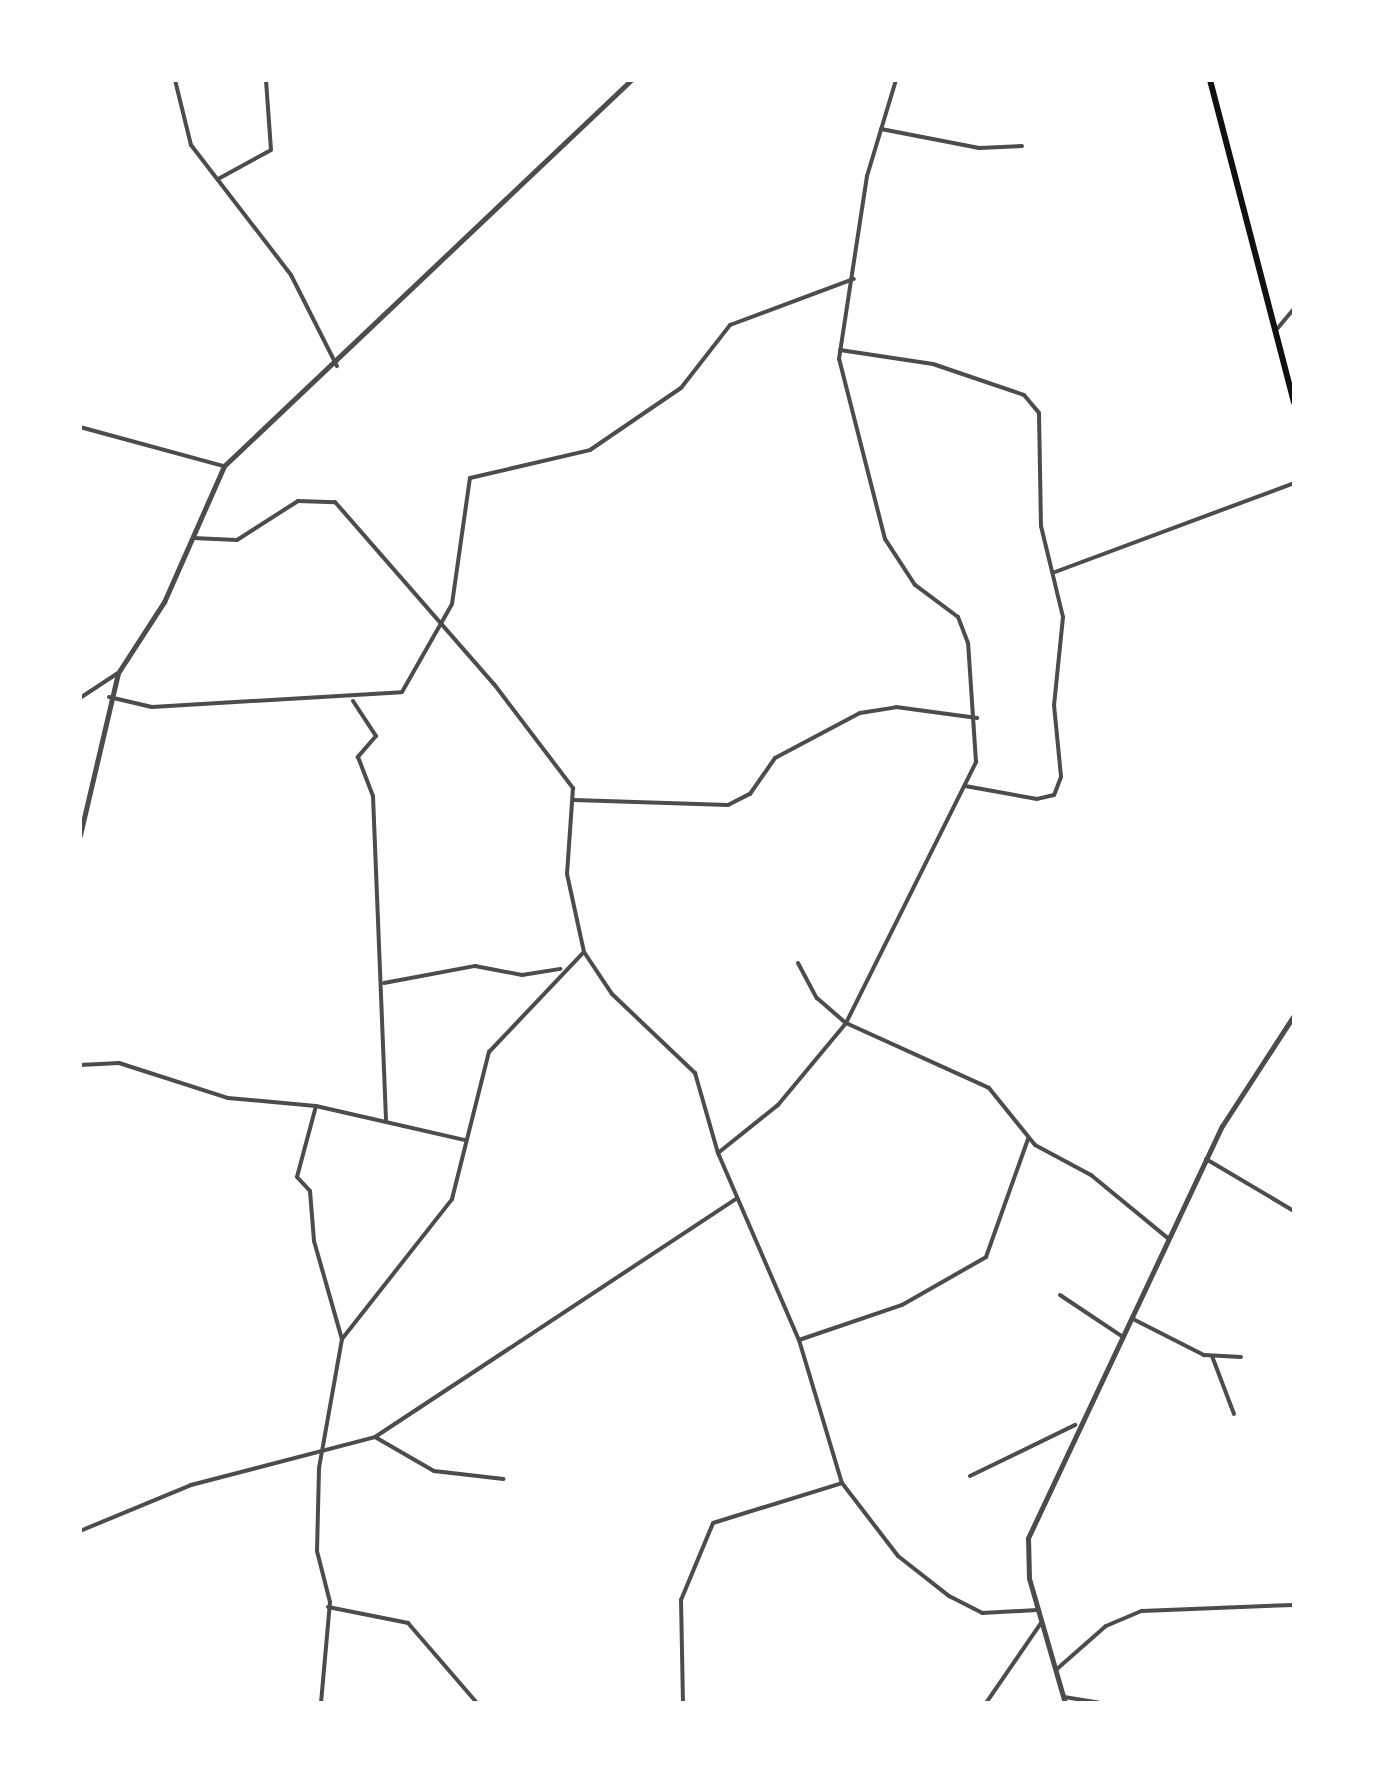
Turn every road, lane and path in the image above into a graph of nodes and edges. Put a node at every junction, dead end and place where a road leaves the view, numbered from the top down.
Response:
1 (175, 80) edge
2 (266, 80) edge
3 (631, 80) edge
4 (896, 80) edge
5 (1210, 80) edge
6 (880, 129) junction
7 (1022, 146) dead end
8 (218, 179) junction
9 (854, 279) junction
10 (1294, 309) edge
11 (1274, 332) junction
12 (840, 350) junction
13 (338, 366) junction
14 (1291, 387) edge
15 (1294, 402) edge
16 (80, 428) edge
17 (224, 466) junction
18 (1294, 482) edge
19 (193, 538) junction
20 (1054, 572) junction
21 (443, 624) junction
22 (118, 672) junction
23 (109, 697) junction
24 (80, 698) edge
25 (352, 700) junction
26 (978, 718) junction
27 (964, 786) junction
28 (574, 800) junction
29 (80, 834) edge
30 (584, 952) junction
31 (798, 963) dead end
32 (565, 968) junction
33 (384, 983) junction
34 (1294, 1015) edge
35 (846, 1023) junction
36 (80, 1065) edge
37 (316, 1106) junction
38 (386, 1122) junction
39 (1028, 1139) junction
40 (467, 1141) junction
41 (718, 1154) junction
42 (1206, 1159) junction
43 (737, 1198) junction
44 (1294, 1211) edge
45 (1169, 1238) junction
46 (1060, 1295) dead end
47 (1133, 1319) junction
48 (1123, 1337) junction
49 (342, 1339) junction
50 (799, 1340) junction
51 (1212, 1356) junction
52 (1241, 1358) dead end
53 (1234, 1414) dead end
54 (1075, 1425) junction
55 (375, 1437) junction
56 (324, 1448) junction
57 (970, 1476) dead end
58 (504, 1478) dead end
59 (842, 1483) junction
60 (80, 1530) edge
61 (1294, 1605) edge
62 (328, 1607) junction
63 (1037, 1610) junction
64 (1041, 1623) junction
65 (1057, 1669) junction
66 (1064, 1700) edge
67 (321, 1703) edge
68 (477, 1703) edge
69 (683, 1703) edge
70 (986, 1703) edge
71 (1100, 1703) edge

1 - 8 street
2 - 8 street
3 - 13 street
4 - 6 street
5 - 11 main road
6 - 7 street
6 - 9 street
8 - 13 street
9 - 12 street
9 - 21 street
10 - 11 street
11 - 14 main road
12 - 20 street
12 - 26 street
13 - 17 street
14 - 15 main road
16 - 17 street
17 - 19 street
18 - 20 street
19 - 21 street
19 - 22 street
20 - 27 street
21 - 25 street
21 - 28 street
22 - 23 street
22 - 24 street
23 - 25 street
23 - 29 street
25 - 33 street
26 - 27 street
26 - 28 street
27 - 35 street
28 - 30 street
30 - 32 street
30 - 41 street
31 - 35 street
32 - 33 street
32 - 40 street
33 - 38 street
34 - 42 street
35 - 39 street
35 - 41 street
36 - 37 street
37 - 38 street
37 - 49 street
38 - 40 street
39 - 45 street
39 - 50 street
40 - 49 street
41 - 43 street
42 - 44 street
42 - 45 street
43 - 50 street
43 - 55 street
45 - 47 street
46 - 48 street
47 - 48 street
47 - 51 street
48 - 54 street
49 - 56 street
50 - 59 street
51 - 52 street
51 - 53 street
54 - 57 street
54 - 63 street
55 - 56 street
55 - 58 street
56 - 60 street
56 - 62 street
59 - 63 street
59 - 69 street
61 - 65 street
62 - 67 street
62 - 68 street
63 - 64 street
64 - 65 street
64 - 70 street
65 - 66 street
66 - 71 street

